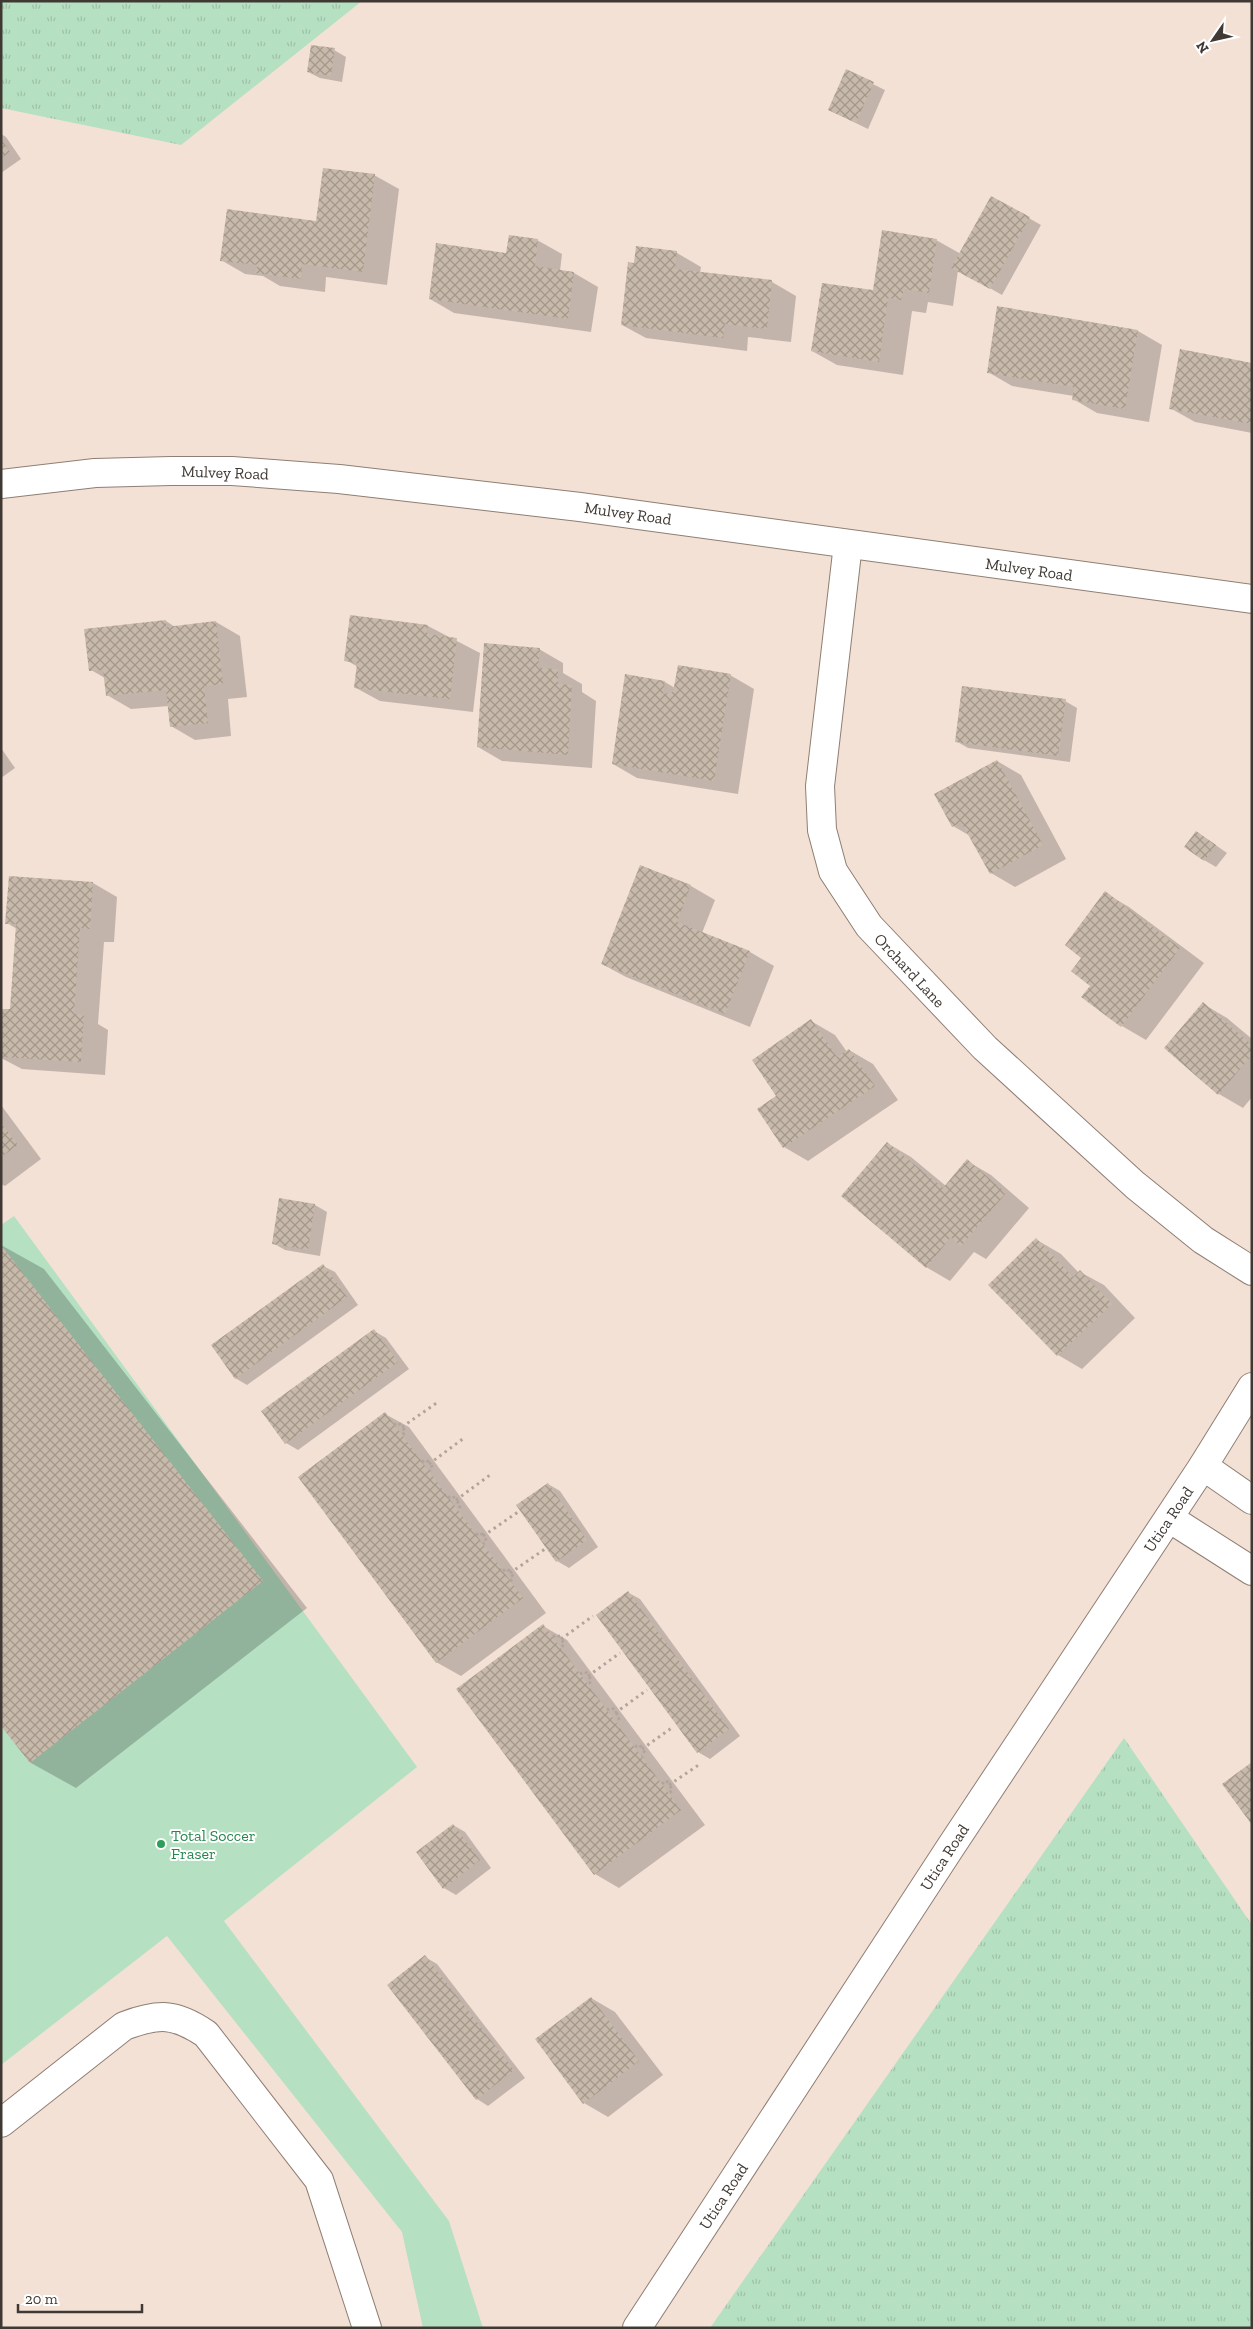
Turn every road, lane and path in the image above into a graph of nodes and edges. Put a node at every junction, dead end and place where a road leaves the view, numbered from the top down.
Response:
1 (1, 484) edge
2 (848, 544) junction
3 (1252, 599) edge
4 (1252, 1271) edge
5 (1252, 1387) edge
6 (438, 1402) dead end
7 (394, 1425) dead end
8 (402, 1427) junction
9 (402, 1435) dead end
10 (464, 1438) dead end
11 (422, 1462) dead end
12 (429, 1464) junction
13 (1203, 1466) junction
14 (429, 1472) dead end
15 (490, 1475) dead end
16 (448, 1498) dead end
17 (456, 1500) junction
18 (1252, 1500) edge
19 (456, 1509) dead end
20 (518, 1512) dead end
21 (1169, 1518) junction
22 (476, 1535) dead end
23 (483, 1536) junction
24 (483, 1544) dead end
25 (545, 1549) dead end
26 (503, 1571) dead end
27 (1252, 1571) edge
28 (510, 1572) junction
29 (510, 1581) dead end
30 (593, 1616) dead end
31 (553, 1637) dead end
32 (561, 1639) junction
33 (561, 1647) dead end
34 (620, 1653) dead end
35 (580, 1674) dead end
36 (588, 1676) junction
37 (588, 1684) dead end
38 (646, 1690) dead end
39 (607, 1710) dead end
40 (615, 1712) junction
41 (615, 1721) dead end
42 (673, 1727) dead end
43 (634, 1747) dead end
44 (642, 1749) junction
45 (642, 1756) dead end
46 (700, 1764) dead end
47 (662, 1784) dead end
48 (669, 1785) junction
49 (669, 1793) dead end
50 (1, 2123) edge
51 (367, 2328) edge
52 (637, 2328) edge

1 - 2 street, Mulvey Road
2 - 3 street, Mulvey Road
2 - 4 street, Orchard Lane
5 - 13 street, Utica Road
6 - 8 path
7 - 8 path
8 - 9 path
10 - 12 path
11 - 12 path
12 - 14 path
13 - 18 street
13 - 21 street, Utica Road
15 - 17 path
16 - 17 path
17 - 19 path
20 - 23 path
21 - 27 street
21 - 52 street, Utica Road
22 - 23 path
23 - 24 path
25 - 28 path
26 - 28 path
28 - 29 path
30 - 32 path
31 - 32 path
32 - 33 path
34 - 36 path
35 - 36 path
36 - 37 path
38 - 40 path
39 - 40 path
40 - 41 path
42 - 44 path
43 - 44 path
44 - 45 path
46 - 48 path
47 - 48 path
48 - 49 path
50 - 51 street

